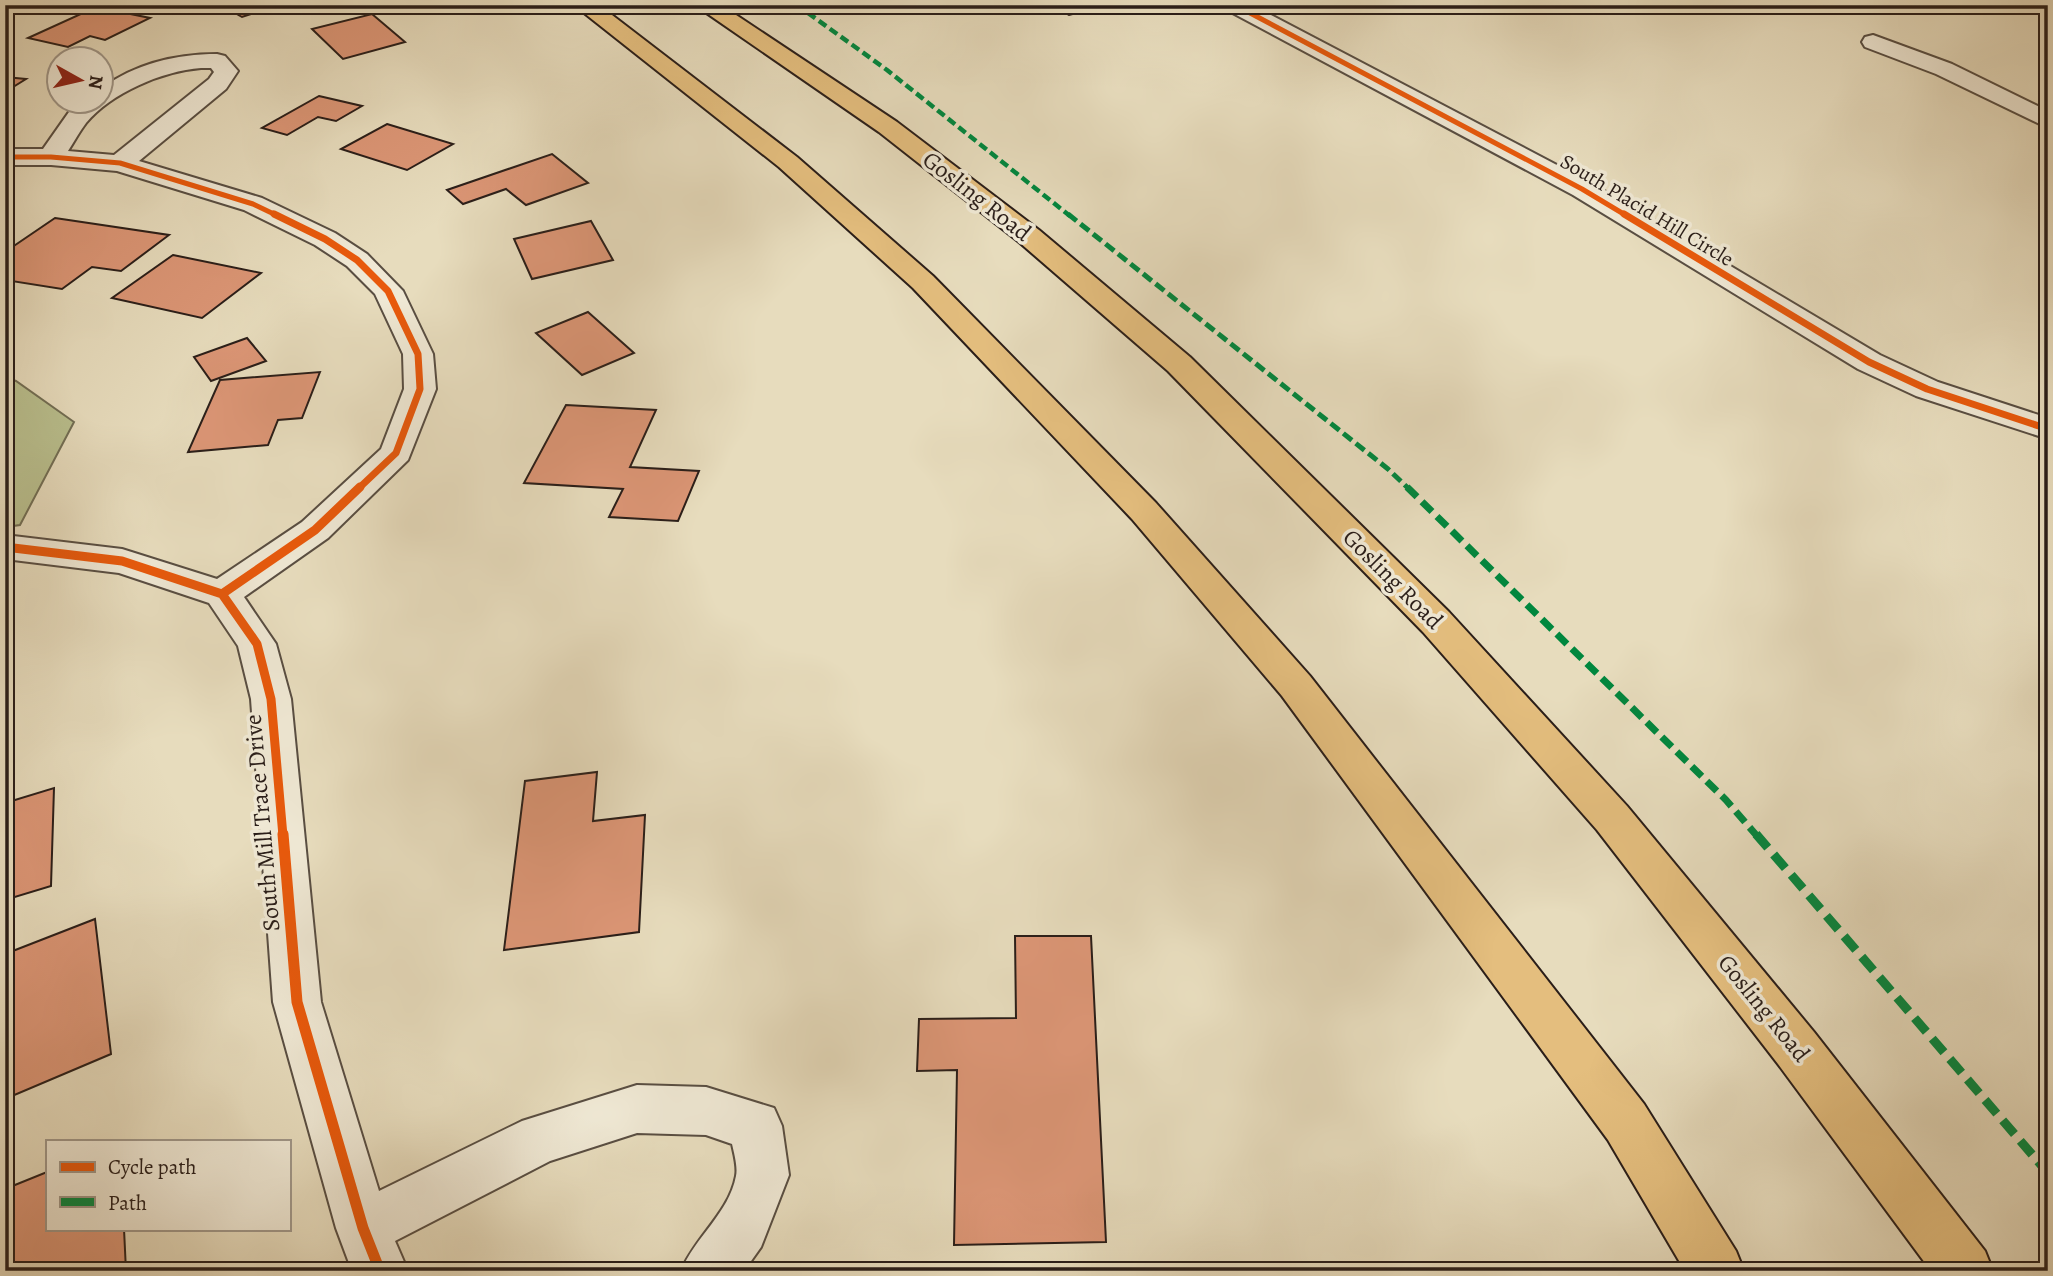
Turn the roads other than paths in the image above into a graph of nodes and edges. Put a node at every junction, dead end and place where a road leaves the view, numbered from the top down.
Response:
1 (585, 5) edge
2 (706, 5) edge
3 (1235, 5) edge
4 (1873, 42) dead end
5 (116, 90) edge
6 (79, 116) edge
7 (2048, 121) edge
8 (51, 156) junction
9 (5, 157) edge
10 (120, 163) junction
11 (2048, 429) edge
12 (5, 547) edge
13 (222, 594) junction
14 (371, 1249) edge
15 (709, 1271) edge
16 (1716, 1271) edge
17 (1965, 1271) edge

1 - 16 main road
2 - 17 main road, Gosling Road
3 - 11 street, South Placid Hill Circle
4 - 7 street
5 - 10 street
6 - 8 street
8 - 9 street
8 - 10 street
10 - 13 street
12 - 13 street
13 - 14 street, South Mill Trace Drive
14 - 15 street, South Mill Trace Drive

